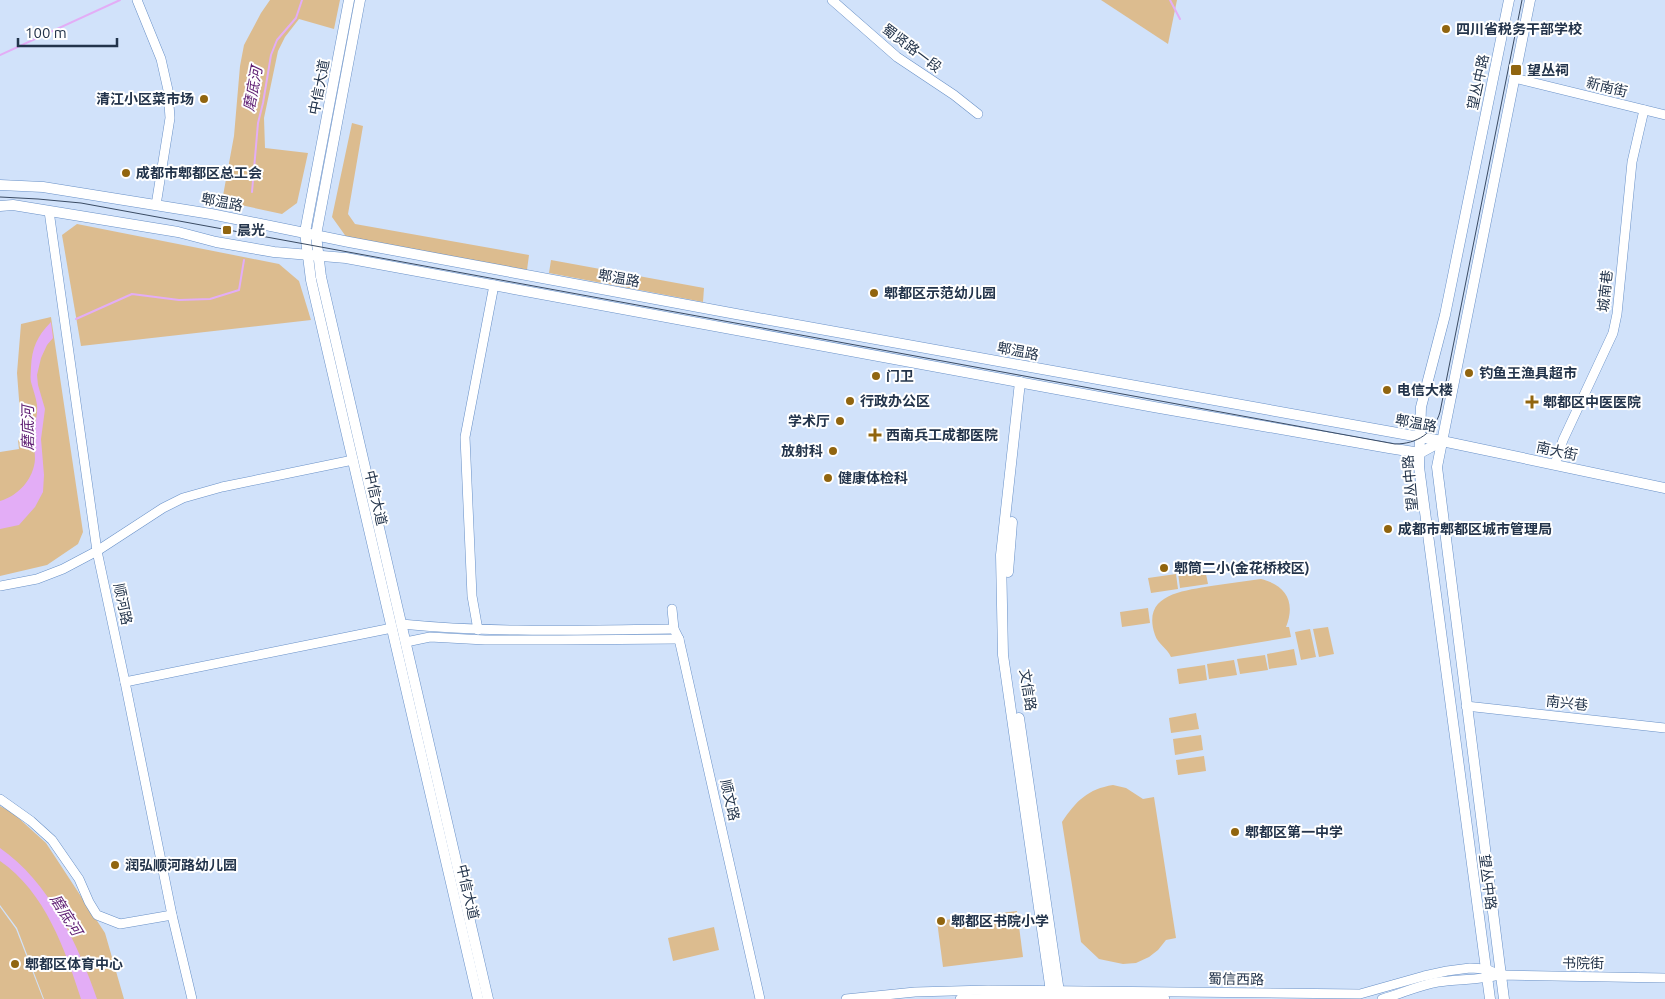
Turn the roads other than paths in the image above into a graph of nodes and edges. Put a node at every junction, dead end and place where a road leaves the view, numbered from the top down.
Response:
1 (349, 0) edge
2 (360, 0) edge
3 (832, 0) edge
4 (1509, 0) edge
5 (1530, 0) edge
6 (139, 3) edge
7 (1514, 78) junction
8 (1644, 110) junction
9 (978, 114) dead end
10 (1665, 115) edge
11 (0, 185) edge
12 (156, 204) junction
13 (0, 206) edge
14 (49, 211) junction
15 (311, 233) junction
16 (313, 254) junction
17 (494, 285) junction
18 (1022, 382) junction
19 (1420, 437) junction
20 (1442, 441) junction
21 (1420, 453) junction
22 (353, 460) junction
23 (1555, 464) junction
24 (1665, 488) edge
25 (97, 551) junction
26 (0, 586) edge
27 (672, 609) dead end
28 (397, 626) junction
29 (674, 629) junction
30 (478, 630) junction
31 (679, 639) junction
32 (406, 642) junction
33 (125, 682) junction
34 (1466, 706) junction
35 (1665, 728) edge
36 (0, 799) edge
37 (172, 915) junction
38 (1486, 974) junction
39 (1500, 975) junction
40 (1665, 976) edge
41 (1056, 995) edge
42 (192, 999) edge
43 (478, 999) edge
44 (488, 999) edge
45 (760, 999) edge
46 (846, 999) edge
47 (960, 999) edge
48 (1165, 999) edge
49 (1382, 999) edge
50 (1490, 999) edge
51 (1504, 999) edge

1 - 15 main road, 中信大道
2 - 15 main road, 中信大道
3 - 9 street, 蜀贤路一段
4 - 19 main road, 望丛中路
5 - 7 main road, 望丛中路
6 - 12 street
7 - 8 street, 新南街
7 - 20 main road, 望丛中路
8 - 10 street, 新南街
8 - 23 street, 城南巷
11 - 12 main road, 郫温路
12 - 15 main road, 郫温路
13 - 14 main road, 郫温路
14 - 16 main road, 郫温路
14 - 25 street, 顺河路
15 - 16 main road, 中信大道
15 - 19 main road, 郫温路
16 - 17 main road, 郫温路
16 - 22 main road, 中信大道
16 - 28 main road, 中信大道
17 - 18 main road, 郫温路
17 - 30 street
18 - 21 main road, 郫温路
18 - 41 main road
19 - 20 main road, 郫温路
19 - 21 main road, 望丛中路
20 - 21 main road, 郫温路
20 - 23 main road, 南大街
20 - 34 main road, 望丛中路
21 - 38 main road, 望丛中路
22 - 25 street
22 - 28 main road, 中信大道
23 - 24 main road, 南大街
25 - 26 street
25 - 33 street, 顺河路
27 - 29 street, 顺文路
28 - 30 street
28 - 32 main road, 中信大道
28 - 33 street
28 - 43 main road, 中信大道
29 - 30 street
29 - 31 street, 顺文路
31 - 32 street
31 - 45 street, 顺文路
32 - 44 main road, 中信大道
33 - 37 street, 顺河路
34 - 35 street, 南兴巷
34 - 39 main road, 望丛中路
36 - 37 street
37 - 42 street, 顺河路
38 - 39 street, 蜀信西路
38 - 41 street, 蜀信西路
38 - 49 street, 蜀信西路
38 - 50 main road, 望丛中路
39 - 40 street, 书院街
39 - 51 main road, 望丛中路
41 - 46 street, 蜀信西路
41 - 47 street, 蜀信西路
41 - 48 street, 蜀信西路

